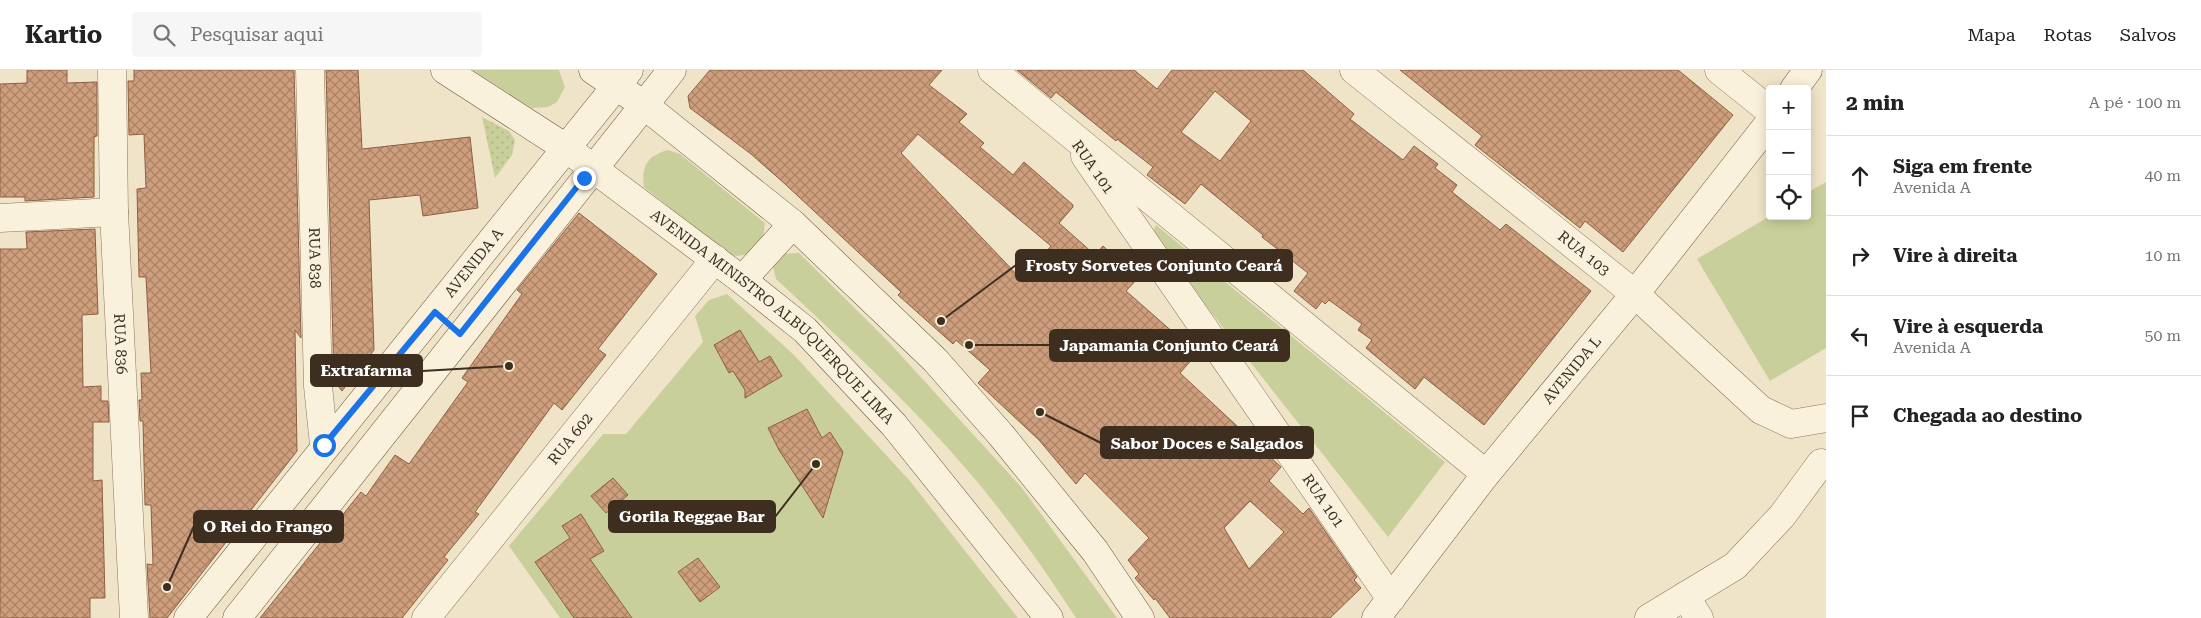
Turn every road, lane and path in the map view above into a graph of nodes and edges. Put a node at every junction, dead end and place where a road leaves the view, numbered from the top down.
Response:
1 (112, 70) edge
2 (310, 70) edge
3 (445, 70) edge
4 (593, 70) edge
5 (672, 70) edge
6 (992, 70) edge
7 (1354, 70) edge
8 (1719, 70) edge
9 (1808, 70) edge
10 (623, 78) edge
11 (1797, 85) edge
12 (644, 105) junction
13 (1766, 108) edge
14 (1766, 127) edge
15 (1067, 130) junction
16 (566, 148) junction
17 (594, 168) junction
18 (114, 212) junction
19 (0, 218) edge
20 (793, 224) junction
21 (715, 259) junction
22 (742, 280) junction
23 (1635, 294) junction
24 (435, 312) junction
25 (460, 334) junction
26 (1820, 420) edge
27 (324, 445) junction
28 (1824, 471) edge
29 (1486, 474) junction
30 (1692, 607) edge
31 (1383, 609) edge
32 (134, 618) edge
33 (188, 618) edge
34 (236, 618) edge
35 (426, 618) edge
36 (1048, 618) edge
37 (1140, 618) edge
38 (1649, 618) edge

1 - 18 street, RUA 836
2 - 27 street, RUA 838
3 - 16 street, AVENIDA MINISTRO ALBUQUERQUE LIMA
4 - 10 street
5 - 12 street
6 - 15 street, RUA 101
7 - 23 street, RUA 103
8 - 13 street
9 - 11 street
10 - 12 street
10 - 16 street, AVENIDA A
12 - 17 street
12 - 20 street
14 - 23 street, AVENIDA L
15 - 29 street, RUA 101
15 - 31 street, RUA 101
16 - 17 street, AVENIDA MINISTRO ALBUQUERQUE LIMA
16 - 24 street, AVENIDA A
17 - 21 street, AVENIDA MINISTRO ALBUQUERQUE LIMA
17 - 25 street
18 - 19 street
18 - 32 street, RUA 836
20 - 22 street
20 - 37 street
21 - 22 street, AVENIDA MINISTRO ALBUQUERQUE LIMA
21 - 35 street, RUA 602
22 - 36 street, AVENIDA MINISTRO ALBUQUERQUE LIMA
23 - 26 street, RUA 103
23 - 29 street, AVENIDA L
24 - 25 street
24 - 27 street, AVENIDA A
25 - 34 street
26 - 28 street
27 - 33 street, AVENIDA A
28 - 30 street
29 - 31 street, AVENIDA L
30 - 38 street

